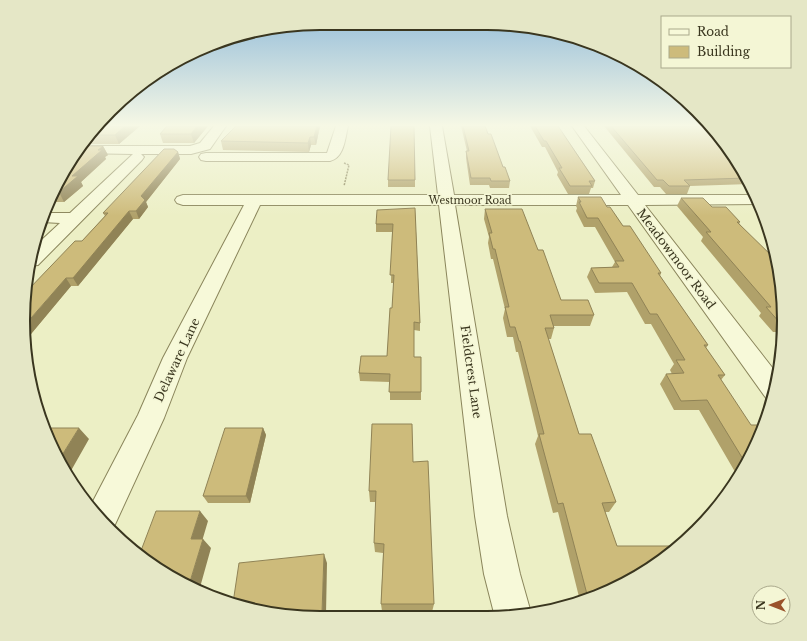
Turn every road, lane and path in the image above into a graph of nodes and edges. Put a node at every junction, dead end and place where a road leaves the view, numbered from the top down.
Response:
1 (137, 156) dead end
2 (207, 156) edge
3 (329, 156) edge
4 (335, 156) edge
5 (440, 156) edge
6 (600, 156) edge
7 (344, 187) dead end
8 (184, 200) dead end
9 (254, 200) junction
10 (447, 200) junction
11 (632, 200) junction
12 (751, 200) edge
13 (48, 218) edge
14 (74, 218) junction
15 (38, 254) edge
16 (770, 383) edge
17 (104, 514) edge
18 (511, 610) edge

1 - 14 street
2 - 3 street
4 - 7 path
5 - 10 street, Fieldcrest Lane
6 - 11 street, Meadowmoor Road
8 - 9 street, Westmoor Road
9 - 10 street, Westmoor Road
9 - 17 street, Delaware Lane
10 - 11 street, Westmoor Road
10 - 18 street, Fieldcrest Lane
11 - 12 street, Westmoor Road
11 - 16 street, Meadowmoor Road
13 - 14 street
14 - 15 street

